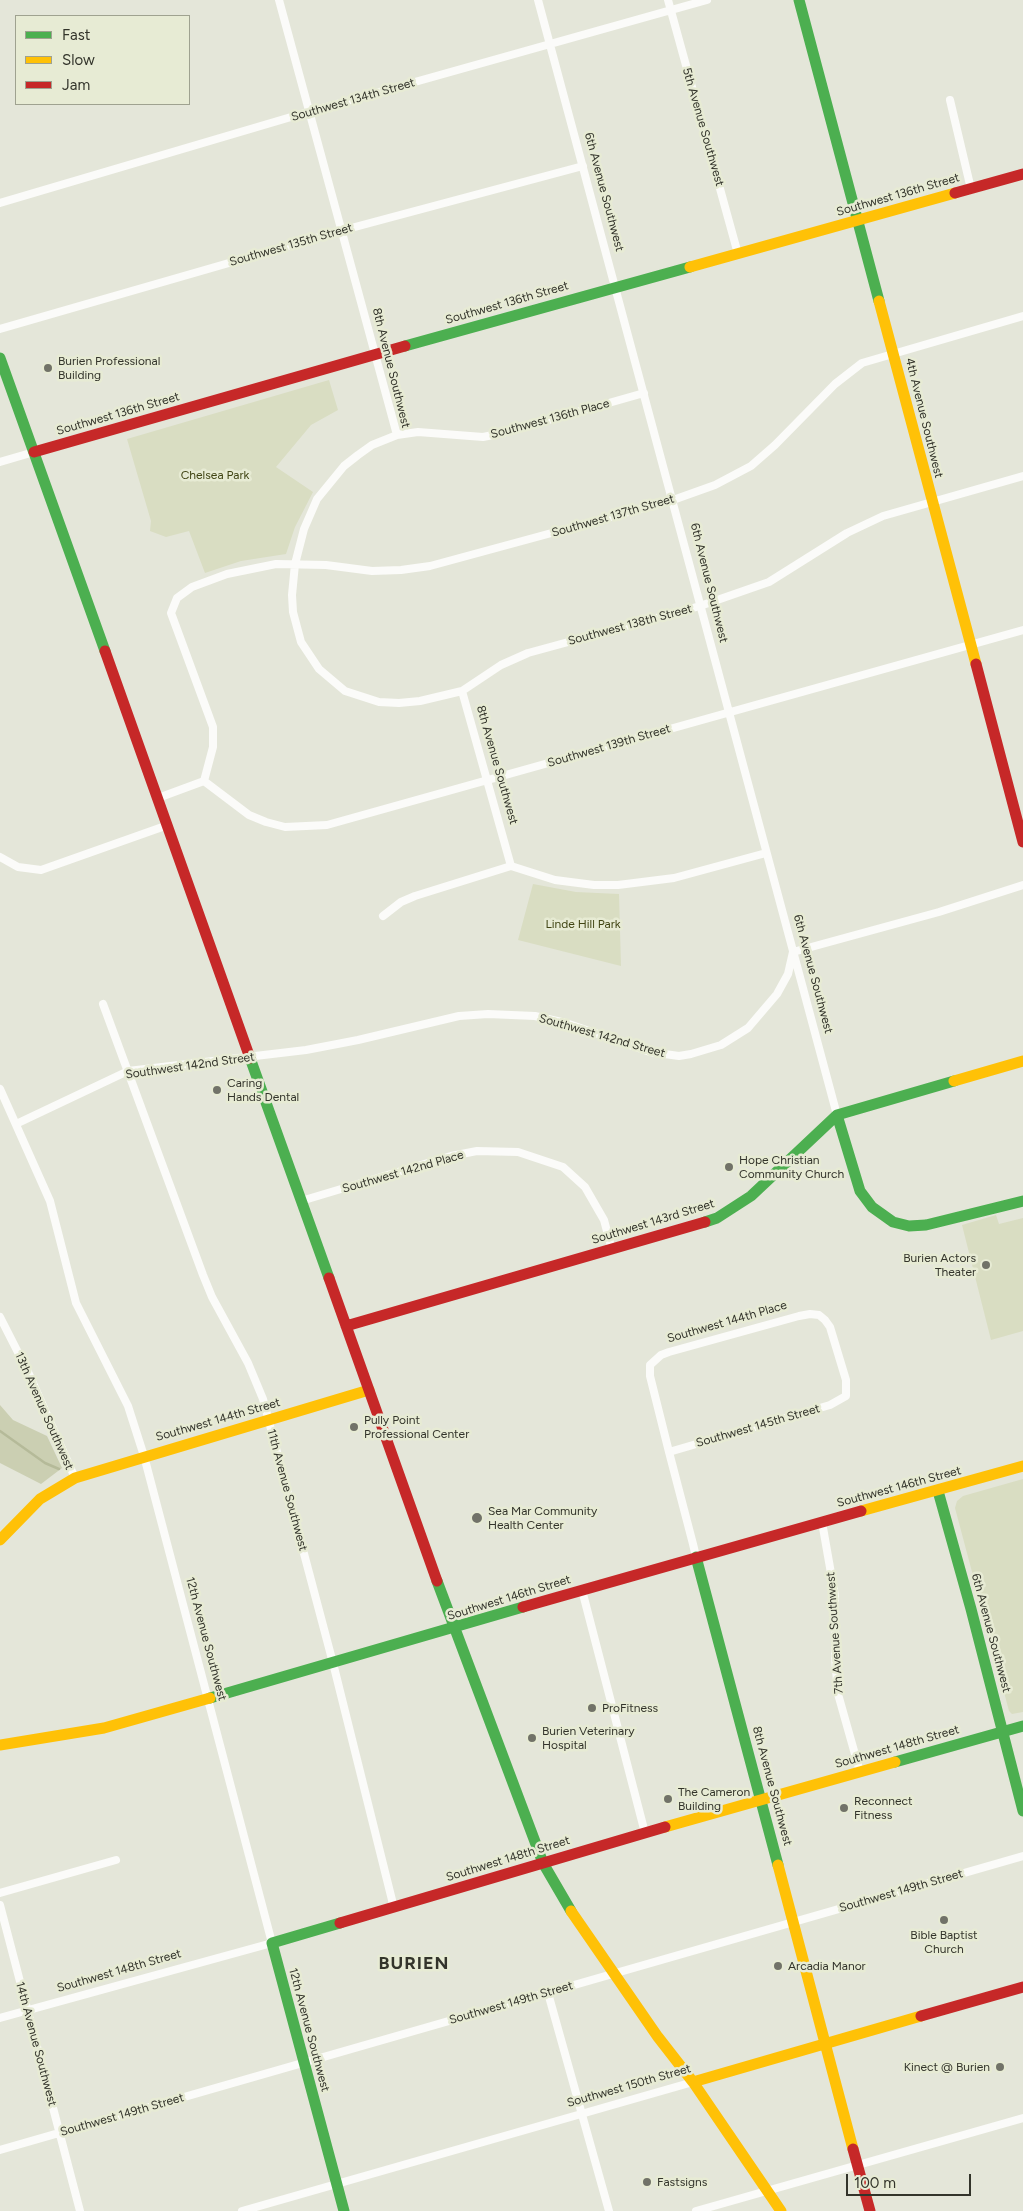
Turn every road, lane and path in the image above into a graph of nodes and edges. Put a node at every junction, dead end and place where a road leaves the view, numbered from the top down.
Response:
1 (279, 0) edge
2 (538, 0) edge
3 (668, 0) edge
4 (707, 0) edge
5 (799, 0) edge
6 (670, 10) junction
7 (550, 44) junction
8 (950, 100) dead end
9 (308, 112) junction
10 (583, 166) junction
11 (1023, 174) edge
12 (971, 189) junction
13 (0, 203) edge
14 (858, 220) junction
15 (340, 231) junction
16 (738, 254) junction
17 (614, 288) junction
18 (1023, 316) edge
19 (0, 329) edge
20 (894, 354) junction
21 (374, 355) junction
22 (0, 358) edge
23 (644, 394) junction
24 (397, 435) junction
25 (34, 452) junction
26 (0, 462) edge
27 (1023, 476) edge
28 (673, 500) junction
29 (932, 502) junction
30 (295, 564) junction
31 (700, 606) junction
32 (1023, 630) edge
33 (970, 644) junction
34 (462, 691) junction
35 (728, 712) junction
36 (204, 781) junction
37 (488, 781) junction
38 (158, 798) junction
39 (168, 825) junction
40 (1023, 842) edge
41 (766, 853) junction
42 (0, 857) edge
43 (512, 866) junction
44 (1023, 885) edge
45 (383, 916) dead end
46 (793, 952) junction
47 (103, 1004) dead end
48 (250, 1057) junction
49 (1023, 1061) edge
50 (128, 1072) junction
51 (0, 1089) edge
52 (837, 1115) junction
53 (16, 1124) junction
54 (301, 1201) junction
55 (1023, 1201) edge
56 (612, 1250) junction
57 (0, 1317) edge
58 (346, 1326) junction
59 (649, 1368) joint
60 (370, 1390) junction
61 (846, 1396) joint
62 (268, 1419) junction
63 (669, 1452) junction
64 (144, 1456) junction
65 (1023, 1466) edge
66 (74, 1478) junction
67 (938, 1491) junction
68 (822, 1522) junction
69 (0, 1540) edge
70 (696, 1557) junction
71 (582, 1590) junction
72 (454, 1628) junction
73 (333, 1663) junction
74 (207, 1697) junction
75 (1023, 1726) edge
76 (1002, 1732) junction
77 (0, 1744) edge
78 (860, 1772) junction
79 (761, 1800) junction
80 (1023, 1811) edge
81 (645, 1832) junction
82 (1023, 1856) edge
83 (116, 1860) dead end
84 (543, 1863) junction
85 (0, 1892) edge
86 (0, 1905) edge
87 (394, 1908) junction
88 (794, 1922) junction
89 (272, 1943) junction
90 (614, 1972) junction
91 (1023, 1987) edge
92 (548, 1993) junction
93 (28, 2010) junction
94 (0, 2018) edge
95 (825, 2042) junction
96 (303, 2063) junction
97 (693, 2082) junction
98 (584, 2114) junction
99 (1023, 2118) edge
100 (60, 2133) junction
101 (0, 2150) edge
102 (858, 2165) junction
103 (336, 2184) junction
104 (768, 2190) junction
105 (80, 2211) edge
106 (242, 2211) edge
107 (344, 2211) edge
108 (609, 2211) edge
109 (696, 2211) edge
110 (781, 2211) edge
111 (870, 2211) edge

1 - 9 street, 8th Avenue Southwest
2 - 7 street, 6th Avenue Southwest
3 - 6 street, 5th Avenue Southwest
4 - 6 street, Southwest 134th Street
5 - 14 street, 4th Avenue Southwest
6 - 7 street, Southwest 134th Street
6 - 16 street, 5th Avenue Southwest
7 - 9 street, Southwest 134th Street
7 - 10 street, 6th Avenue Southwest
8 - 12 street
9 - 13 street, Southwest 134th Street
9 - 15 street, 8th Avenue Southwest
10 - 15 street, Southwest 135th Street
10 - 17 street, 6th Avenue Southwest
11 - 12 street, Southwest 136th Street
12 - 14 street, Southwest 136th Street
14 - 16 street, Southwest 136th Street
14 - 20 street, 4th Avenue Southwest
15 - 19 street, Southwest 135th Street
15 - 21 street, 8th Avenue Southwest
16 - 17 street, Southwest 136th Street
17 - 21 street, Southwest 136th Street
17 - 23 street, 6th Avenue Southwest
18 - 20 street, Southwest 137th Street
20 - 28 street, Southwest 137th Street
20 - 29 street, 4th Avenue Southwest
21 - 24 street, 8th Avenue Southwest
21 - 25 street, Southwest 136th Street
22 - 25 street
23 - 24 street, Southwest 136th Place
23 - 28 street, 6th Avenue Southwest
24 - 30 street, 8th Avenue Southwest
25 - 26 street, Southwest 136th Street
25 - 38 street
27 - 29 street, Southwest 138th Street
28 - 30 street, Southwest 137th Street
28 - 31 street, 6th Avenue Southwest
29 - 31 street, Southwest 138th Street
29 - 33 street, 4th Avenue Southwest
30 - 34 street, 8th Avenue Southwest
30 - 36 street, Southwest 137th Street
31 - 34 street, Southwest 138th Street
31 - 35 street, 6th Avenue Southwest
32 - 33 street, Southwest 139th Street
33 - 35 street, Southwest 139th Street
33 - 40 street, 4th Avenue Southwest
34 - 37 street, 8th Avenue Southwest
35 - 37 street, Southwest 139th Street
35 - 41 street, 6th Avenue Southwest
36 - 37 street, Southwest 139th Street
36 - 38 street
37 - 43 street, 8th Avenue Southwest
38 - 39 street
39 - 42 street
39 - 48 street
41 - 43 street
41 - 46 street, 6th Avenue Southwest
43 - 45 street
44 - 46 street
46 - 48 street, Southwest 142nd Street
46 - 52 street, 6th Avenue Southwest
47 - 50 street, 11th Avenue Southwest
48 - 50 street, Southwest 142nd Street
48 - 54 street
49 - 52 street, Southwest 143rd Street
50 - 53 street, Southwest 142nd Street
50 - 62 street, 11th Avenue Southwest
51 - 53 street, 12th Avenue Southwest
52 - 55 street, 6th Avenue Southwest
52 - 56 street, Southwest 143rd Street
53 - 64 street, 12th Avenue Southwest
54 - 56 street, Southwest 142nd Place
54 - 58 street
56 - 58 street, Southwest 143rd Street
57 - 66 street, 13th Avenue Southwest
58 - 60 street
59 - 61 street, Southwest 144th Place
59 - 63 street, 8th Avenue Southwest
60 - 62 street, Southwest 144th Street
60 - 72 street
61 - 63 street, Southwest 145th Street
62 - 64 street, Southwest 144th Street
62 - 73 street, 11th Avenue Southwest
63 - 70 street, 8th Avenue Southwest
64 - 66 street, Southwest 144th Street
64 - 74 street, 12th Avenue Southwest
65 - 67 street, Southwest 146th Street
66 - 69 street
67 - 68 street, Southwest 146th Street
67 - 76 street, 6th Avenue Southwest
68 - 70 street, Southwest 146th Street
68 - 78 street, 7th Avenue Southwest
70 - 71 street, Southwest 146th Street
70 - 79 street, 8th Avenue Southwest
71 - 72 street, Southwest 146th Street
71 - 81 street
72 - 73 street, Southwest 146th Street
72 - 84 street
73 - 74 street, Southwest 146th Street
73 - 87 street, 11th Avenue Southwest
74 - 77 street, Southwest 146th Street
74 - 89 street, 12th Avenue Southwest
75 - 76 street, Southwest 148th Street
76 - 78 street, Southwest 148th Street
76 - 80 street, 6th Avenue Southwest
78 - 79 street, Southwest 148th Street
79 - 81 street, Southwest 148th Street
79 - 88 street, 8th Avenue Southwest
81 - 84 street, Southwest 148th Street
82 - 88 street, Southwest 149th Street
83 - 85 street
84 - 87 street, Southwest 148th Street
84 - 90 street
86 - 93 street, 14th Avenue Southwest
87 - 89 street, Southwest 148th Street
88 - 90 street, Southwest 149th Street
88 - 95 street, 8th Avenue Southwest
89 - 93 street, Southwest 148th Street
89 - 96 street, 12th Avenue Southwest
90 - 92 street, Southwest 149th Street
90 - 97 street
91 - 95 street, Southwest 150th Street
92 - 96 street, Southwest 149th Street
92 - 98 street
93 - 94 street, Southwest 148th Street
93 - 100 street, 14th Avenue Southwest
95 - 97 street, Southwest 150th Street
95 - 102 street, 8th Avenue Southwest
96 - 100 street, Southwest 149th Street
96 - 103 street, 12th Avenue Southwest
97 - 98 street, Southwest 150th Street
97 - 104 street
98 - 103 street, Southwest 150th Street
98 - 108 street
99 - 102 street
100 - 101 street, Southwest 149th Street
100 - 105 street, 14th Avenue Southwest
102 - 104 street
102 - 111 street, 8th Avenue Southwest
103 - 106 street, Southwest 150th Street
103 - 107 street, 12th Avenue Southwest
104 - 109 street
104 - 110 street

